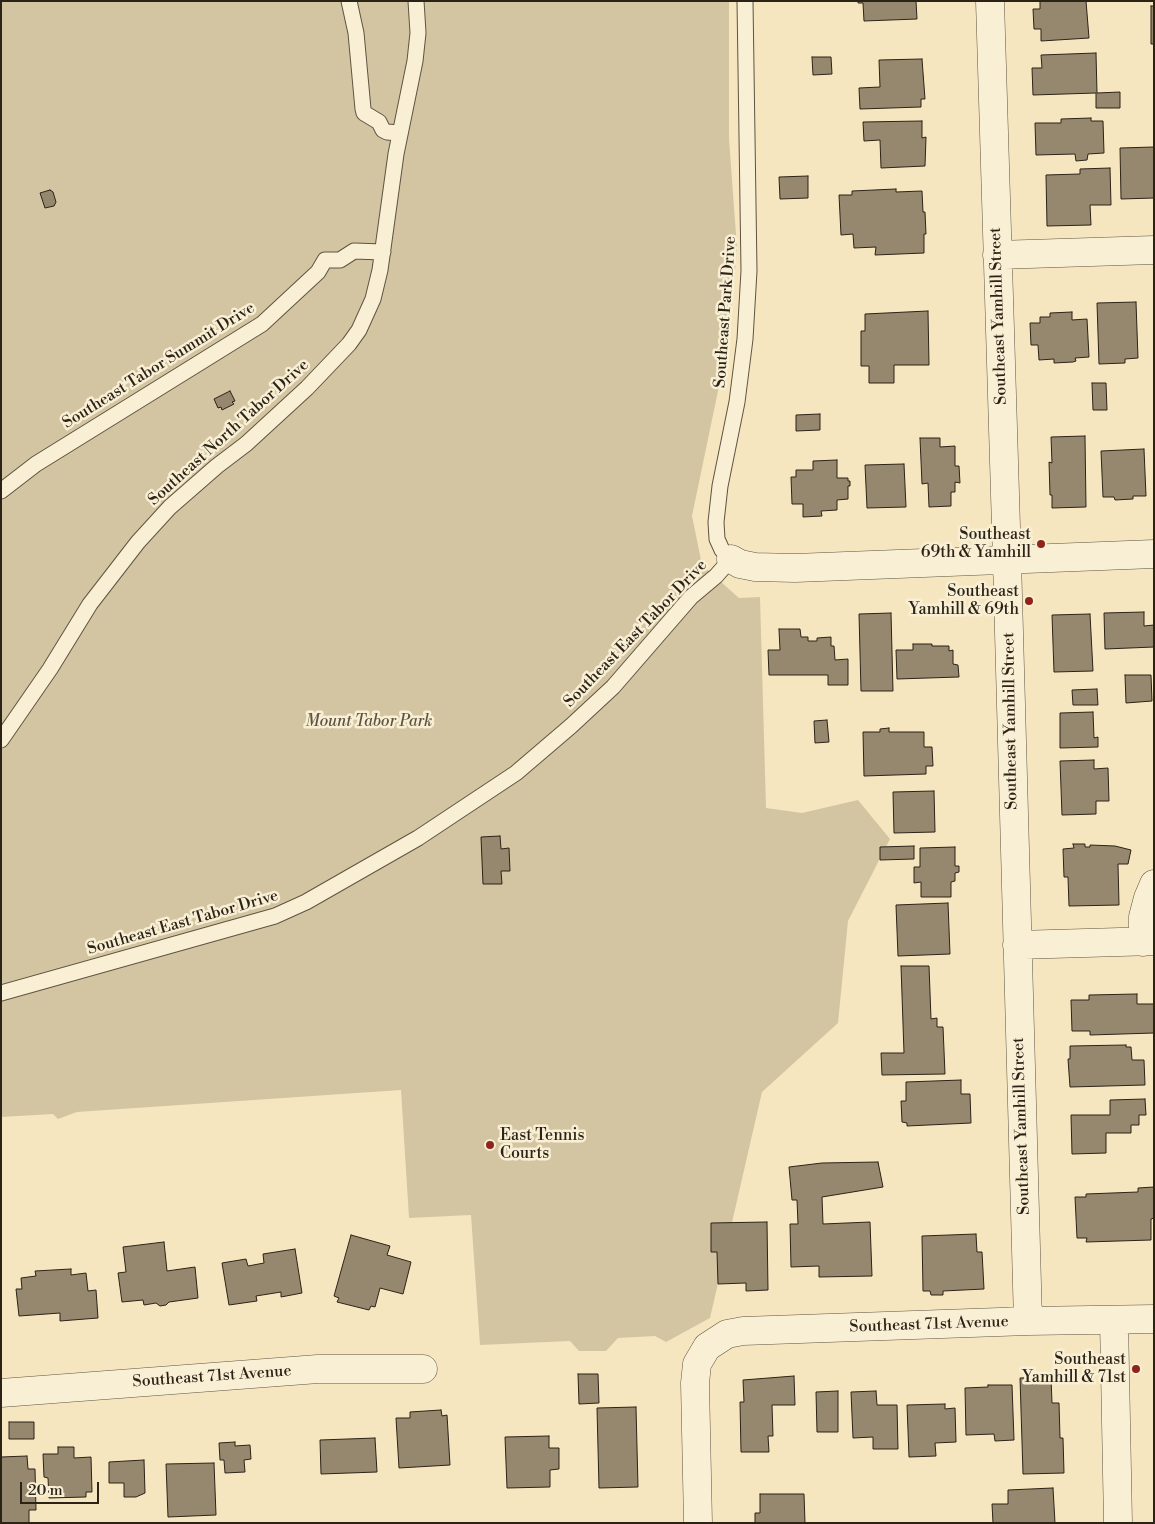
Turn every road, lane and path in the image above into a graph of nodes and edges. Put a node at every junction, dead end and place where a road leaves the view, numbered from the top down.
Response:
1 (349, 1) edge
2 (416, 1) edge
3 (745, 1) edge
4 (990, 1) edge
5 (399, 133) junction
6 (1154, 250) edge
7 (383, 252) junction
8 (997, 255) junction
9 (1, 491) edge
10 (1154, 554) edge
11 (731, 559) junction
12 (1007, 560) junction
13 (1, 740) edge
14 (1154, 884) edge
15 (1148, 942) edge
16 (1016, 945) junction
17 (1, 993) edge
18 (1154, 1319) edge
19 (1114, 1320) junction
20 (1028, 1321) junction
21 (423, 1369) dead end
22 (1, 1393) edge
23 (698, 1523) edge
24 (1118, 1523) edge

1 - 5 lane
2 - 5 lane, Southeast North Tabor Drive
3 - 11 lane, Southeast Park Drive
4 - 8 street, Southeast Yamhill Street
5 - 7 lane, Southeast North Tabor Drive
6 - 8 street
7 - 9 lane, Southeast Tabor Summit Drive
7 - 13 lane, Southeast North Tabor Drive
8 - 12 street, Southeast Yamhill Street
10 - 12 street
11 - 12 street
11 - 17 lane, Southeast East Tabor Drive
12 - 16 street, Southeast Yamhill Street
14 - 15 street
15 - 16 street
16 - 20 street, Southeast Yamhill Street
18 - 19 street, Southeast 71st Avenue
19 - 20 street, Southeast 71st Avenue
19 - 24 street
20 - 23 street, Southeast 71st Avenue
21 - 22 street, Southeast 71st Avenue

